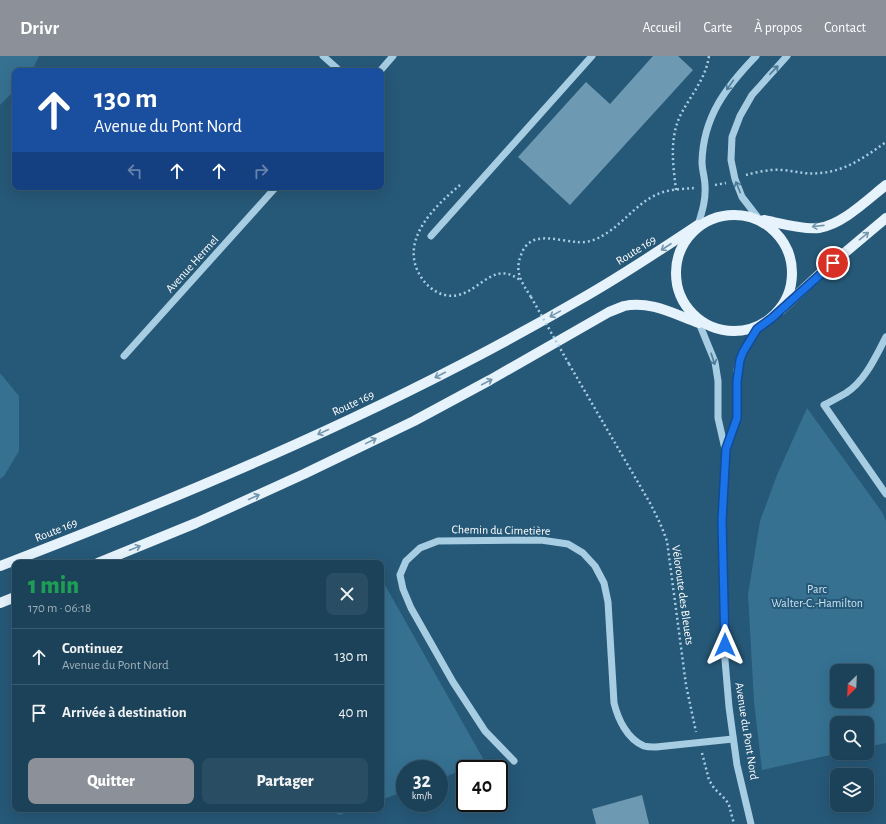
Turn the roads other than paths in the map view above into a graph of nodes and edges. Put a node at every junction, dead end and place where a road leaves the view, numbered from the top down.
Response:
1 (323, 56) edge
2 (393, 56) edge
3 (592, 56) edge
4 (756, 56) edge
5 (785, 57) edge
6 (337, 68) edge
7 (383, 68) edge
8 (886, 185) edge
9 (273, 190) edge
10 (886, 218) edge
11 (759, 219) junction
12 (698, 225) junction
13 (431, 236) dead end
14 (772, 318) junction
15 (699, 323) junction
16 (757, 329) junction
17 (886, 337) edge
18 (124, 356) dead end
19 (726, 449) junction
20 (886, 494) edge
21 (15, 560) edge
22 (105, 560) edge
23 (12, 561) edge
24 (0, 566) edge
25 (12, 598) edge
26 (0, 603) edge
27 (733, 739) junction
28 (514, 761) dead end
29 (751, 824) edge

1 - 6 street
2 - 7 street
3 - 13 street
4 -> 12 street
11 -> 5 street
8 -> 11 main road
9 - 18 street, Avenue Hermel
14 -> 10 main road
11 - 12 main road
11 - 14 main road
12 - 15 main road
12 -> 21 main road, Route 169
14 - 16 main road
15 - 16 main road
15 -> 19 street, Avenue du Pont Nord
22 -> 15 main road
16 - 19 street, Avenue du Pont Nord
17 - 20 street
19 - 27 street, Avenue du Pont Nord
23 -> 24 main road, Route 169
25 - 26 main road
27 - 28 street, Chemin du Cimetière
27 - 29 street, Avenue du Pont Nord

